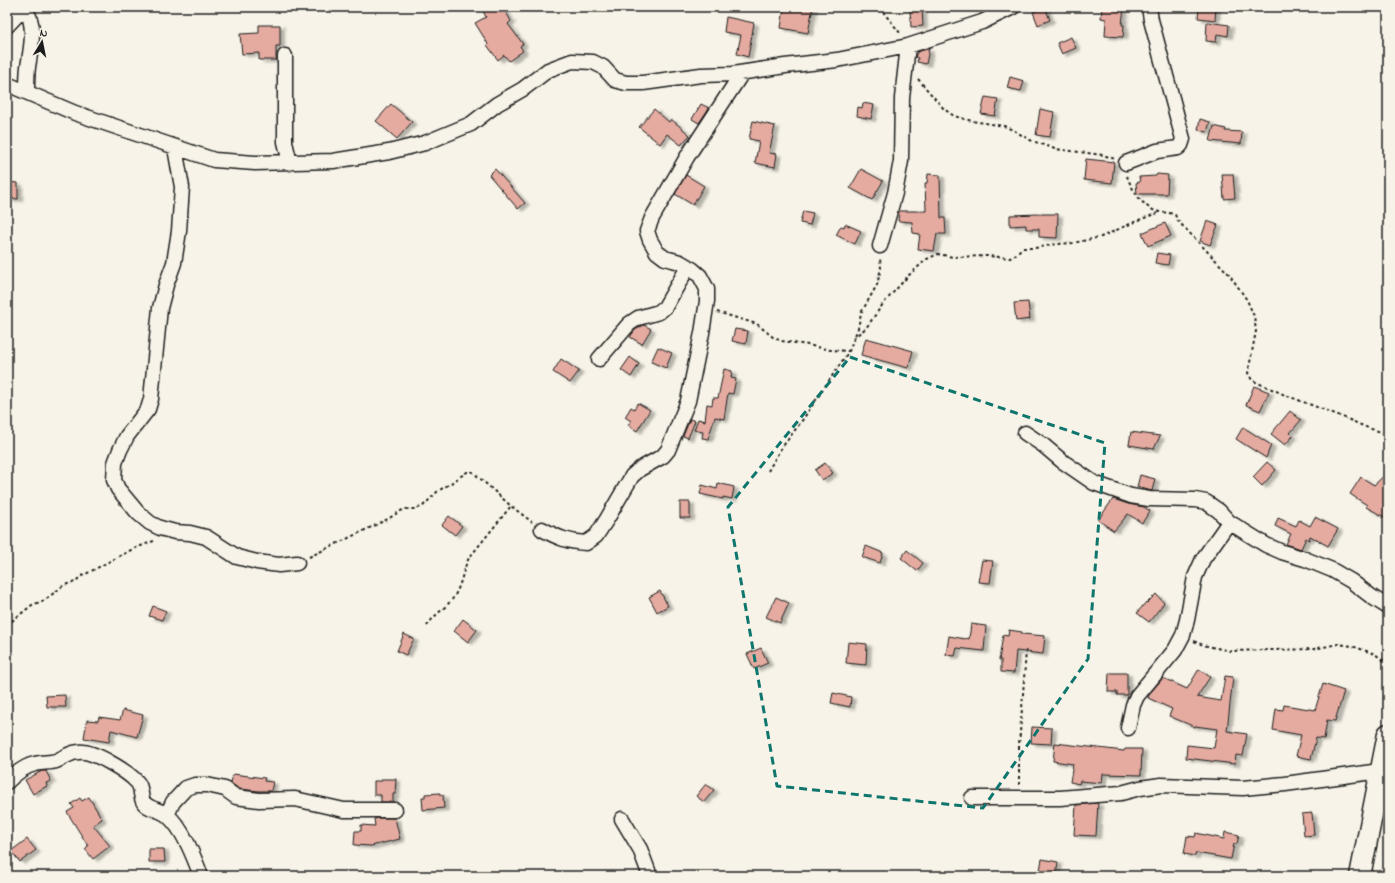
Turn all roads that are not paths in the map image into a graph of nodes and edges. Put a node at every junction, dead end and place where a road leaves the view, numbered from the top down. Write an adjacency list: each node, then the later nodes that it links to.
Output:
1 (24, 7): 4 (street); 9 (street)
2 (1013, 7): 5 (street)
3 (1149, 7): 12 (street)
4 (7, 26)
5 (908, 51): 7 (street); 13 (street)
6 (285, 56): 11 (street)
7 (742, 73): 11 (street); 14 (street)
8 (7, 84): 9 (street)
9 (27, 92): 10 (street)
10 (175, 148): 11 (street); 19 (street)
11 (290, 163)
12 (1126, 163)
13 (880, 246)
14 (688, 267): 15 (street); 18 (street)
15 (599, 359)
16 (1025, 433): 17 (street)
17 (1229, 522): 20 (street); 21 (street)
18 (542, 529)
19 (297, 563)
20 (1388, 607)
21 (1128, 728)
22 (1388, 734): 23 (main road)
23 (1384, 760): 25 (street); 31 (main road)
24 (7, 782): 27 (street)
25 (972, 798)
26 (395, 810): 27 (street)
27 (167, 815): 29 (street)
28 (622, 819): 30 (street)
29 (201, 876)
30 (650, 876)
31 (1360, 876)

